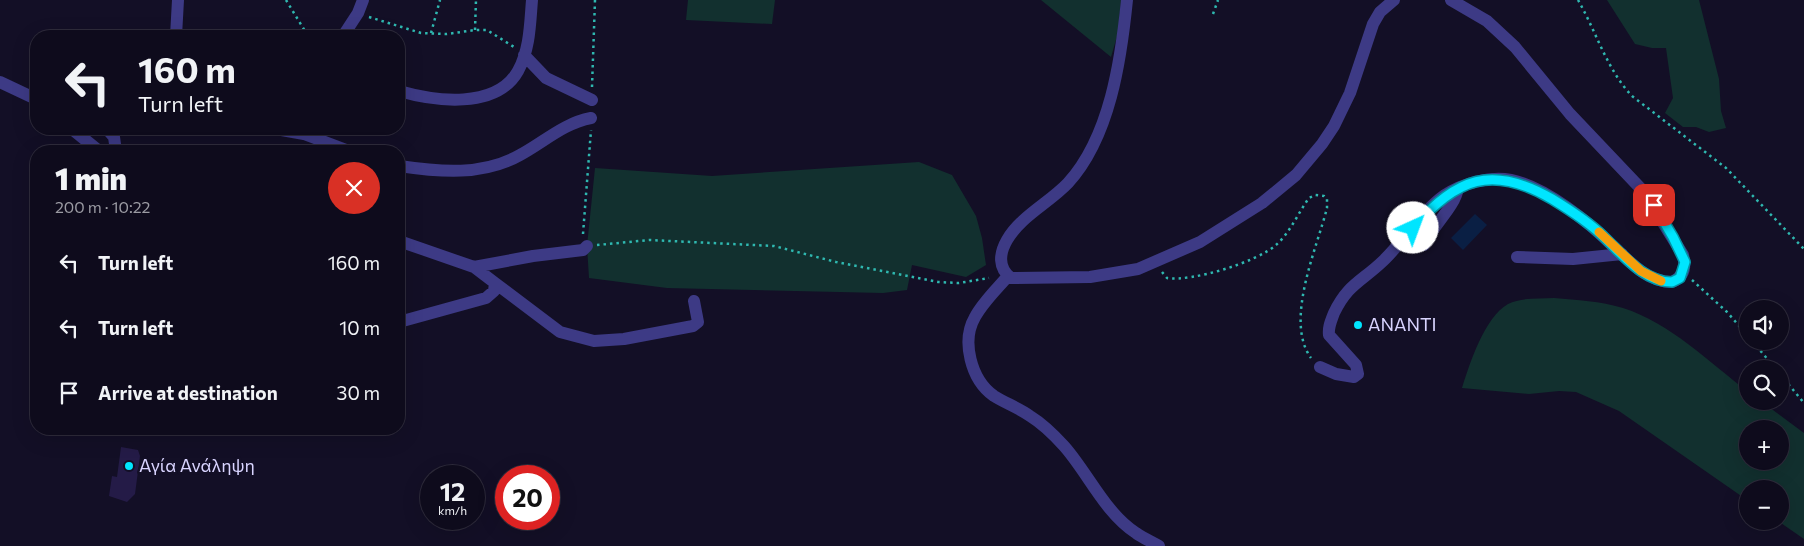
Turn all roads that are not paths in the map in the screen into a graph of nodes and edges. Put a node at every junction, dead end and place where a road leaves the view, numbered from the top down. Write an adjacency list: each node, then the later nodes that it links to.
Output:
1 (178, 0): 7 (street)
2 (363, 0): 8 (street)
3 (532, 0): 9 (street)
4 (1126, 0): 27 (street)
5 (1394, 0): 27 (street)
6 (1451, 0): 24 (street)
7 (176, 30)
8 (347, 30)
9 (524, 55): 11 (street); 13 (street)
10 (0, 82): 12 (street)
11 (405, 92)
12 (30, 96)
13 (592, 100)
14 (591, 118): 19 (street)
15 (79, 135): 17 (street)
16 (307, 135): 18 (street)
17 (92, 145)
18 (333, 145)
19 (405, 166)
20 (1461, 187): 22 (street); 24 (street); 31 (street)
21 (405, 243): 26 (street)
22 (1424, 245)
23 (585, 248): 26 (street)
24 (1622, 254): 25 (street)
25 (1517, 256)
26 (474, 267): 28 (street)
27 (1007, 274): 32 (street)
28 (495, 283): 29 (street); 30 (street)
29 (694, 301)
30 (405, 320)
31 (1320, 367)
32 (1160, 546)

